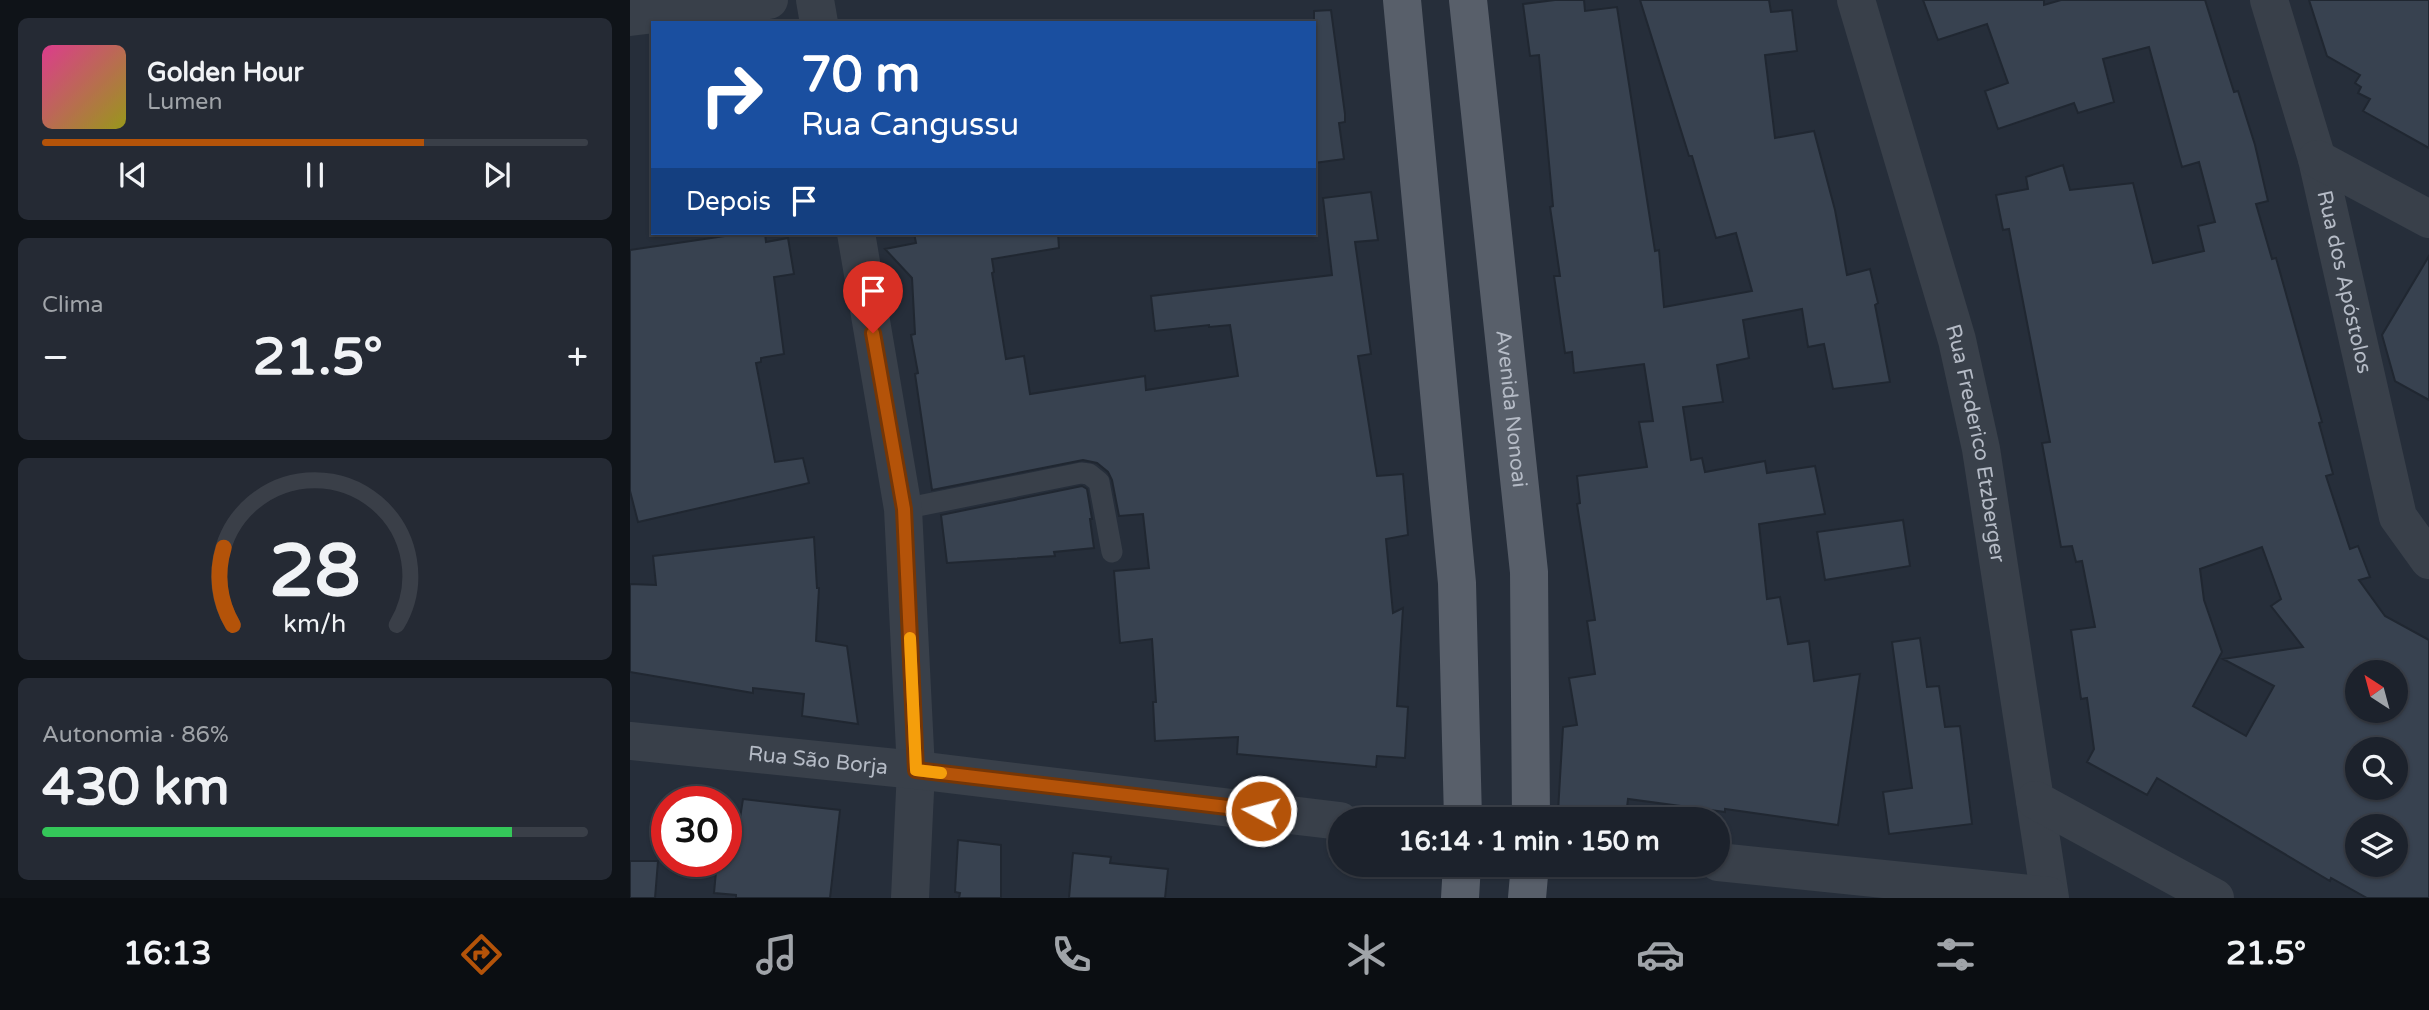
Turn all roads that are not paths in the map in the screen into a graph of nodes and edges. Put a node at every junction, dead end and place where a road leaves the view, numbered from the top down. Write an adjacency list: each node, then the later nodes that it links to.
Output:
1 (769, 0): 7 (street)
2 (815, 0): 8 (street)
3 (1402, 0): 18 (main road)
4 (1468, 0): 19 (main road, Avenida Nonoai)
5 (1856, 0): 17 (street, Rua Frederico Etzberger)
6 (2269, 0): 9 (street, Rua dos Apóstolos)
7 (630, 17)
8 (819, 21)
9 (2317, 159): 10 (street); 14 (street, Rua dos Apóstolos)
10 (2429, 219)
11 (856, 235): 12 (street)
12 (904, 509): 13 (lane); 16 (street)
13 (1112, 552)
14 (2429, 560)
15 (630, 741): 16 (street, Rua São Borja)
16 (916, 770): 20 (street, Rua São Borja); 25 (street)
17 (2035, 800): 24 (street, Rua Frederico Etzberger); 28 (street)
18 (1463, 807)
19 (1531, 807)
20 (1328, 820)
21 (1730, 863): 24 (street)
22 (1461, 877): 26 (main road)
23 (1529, 877): 27 (main road)
24 (2050, 897)
25 (910, 898)
26 (1460, 898)
27 (1527, 898)
28 (2215, 898)

